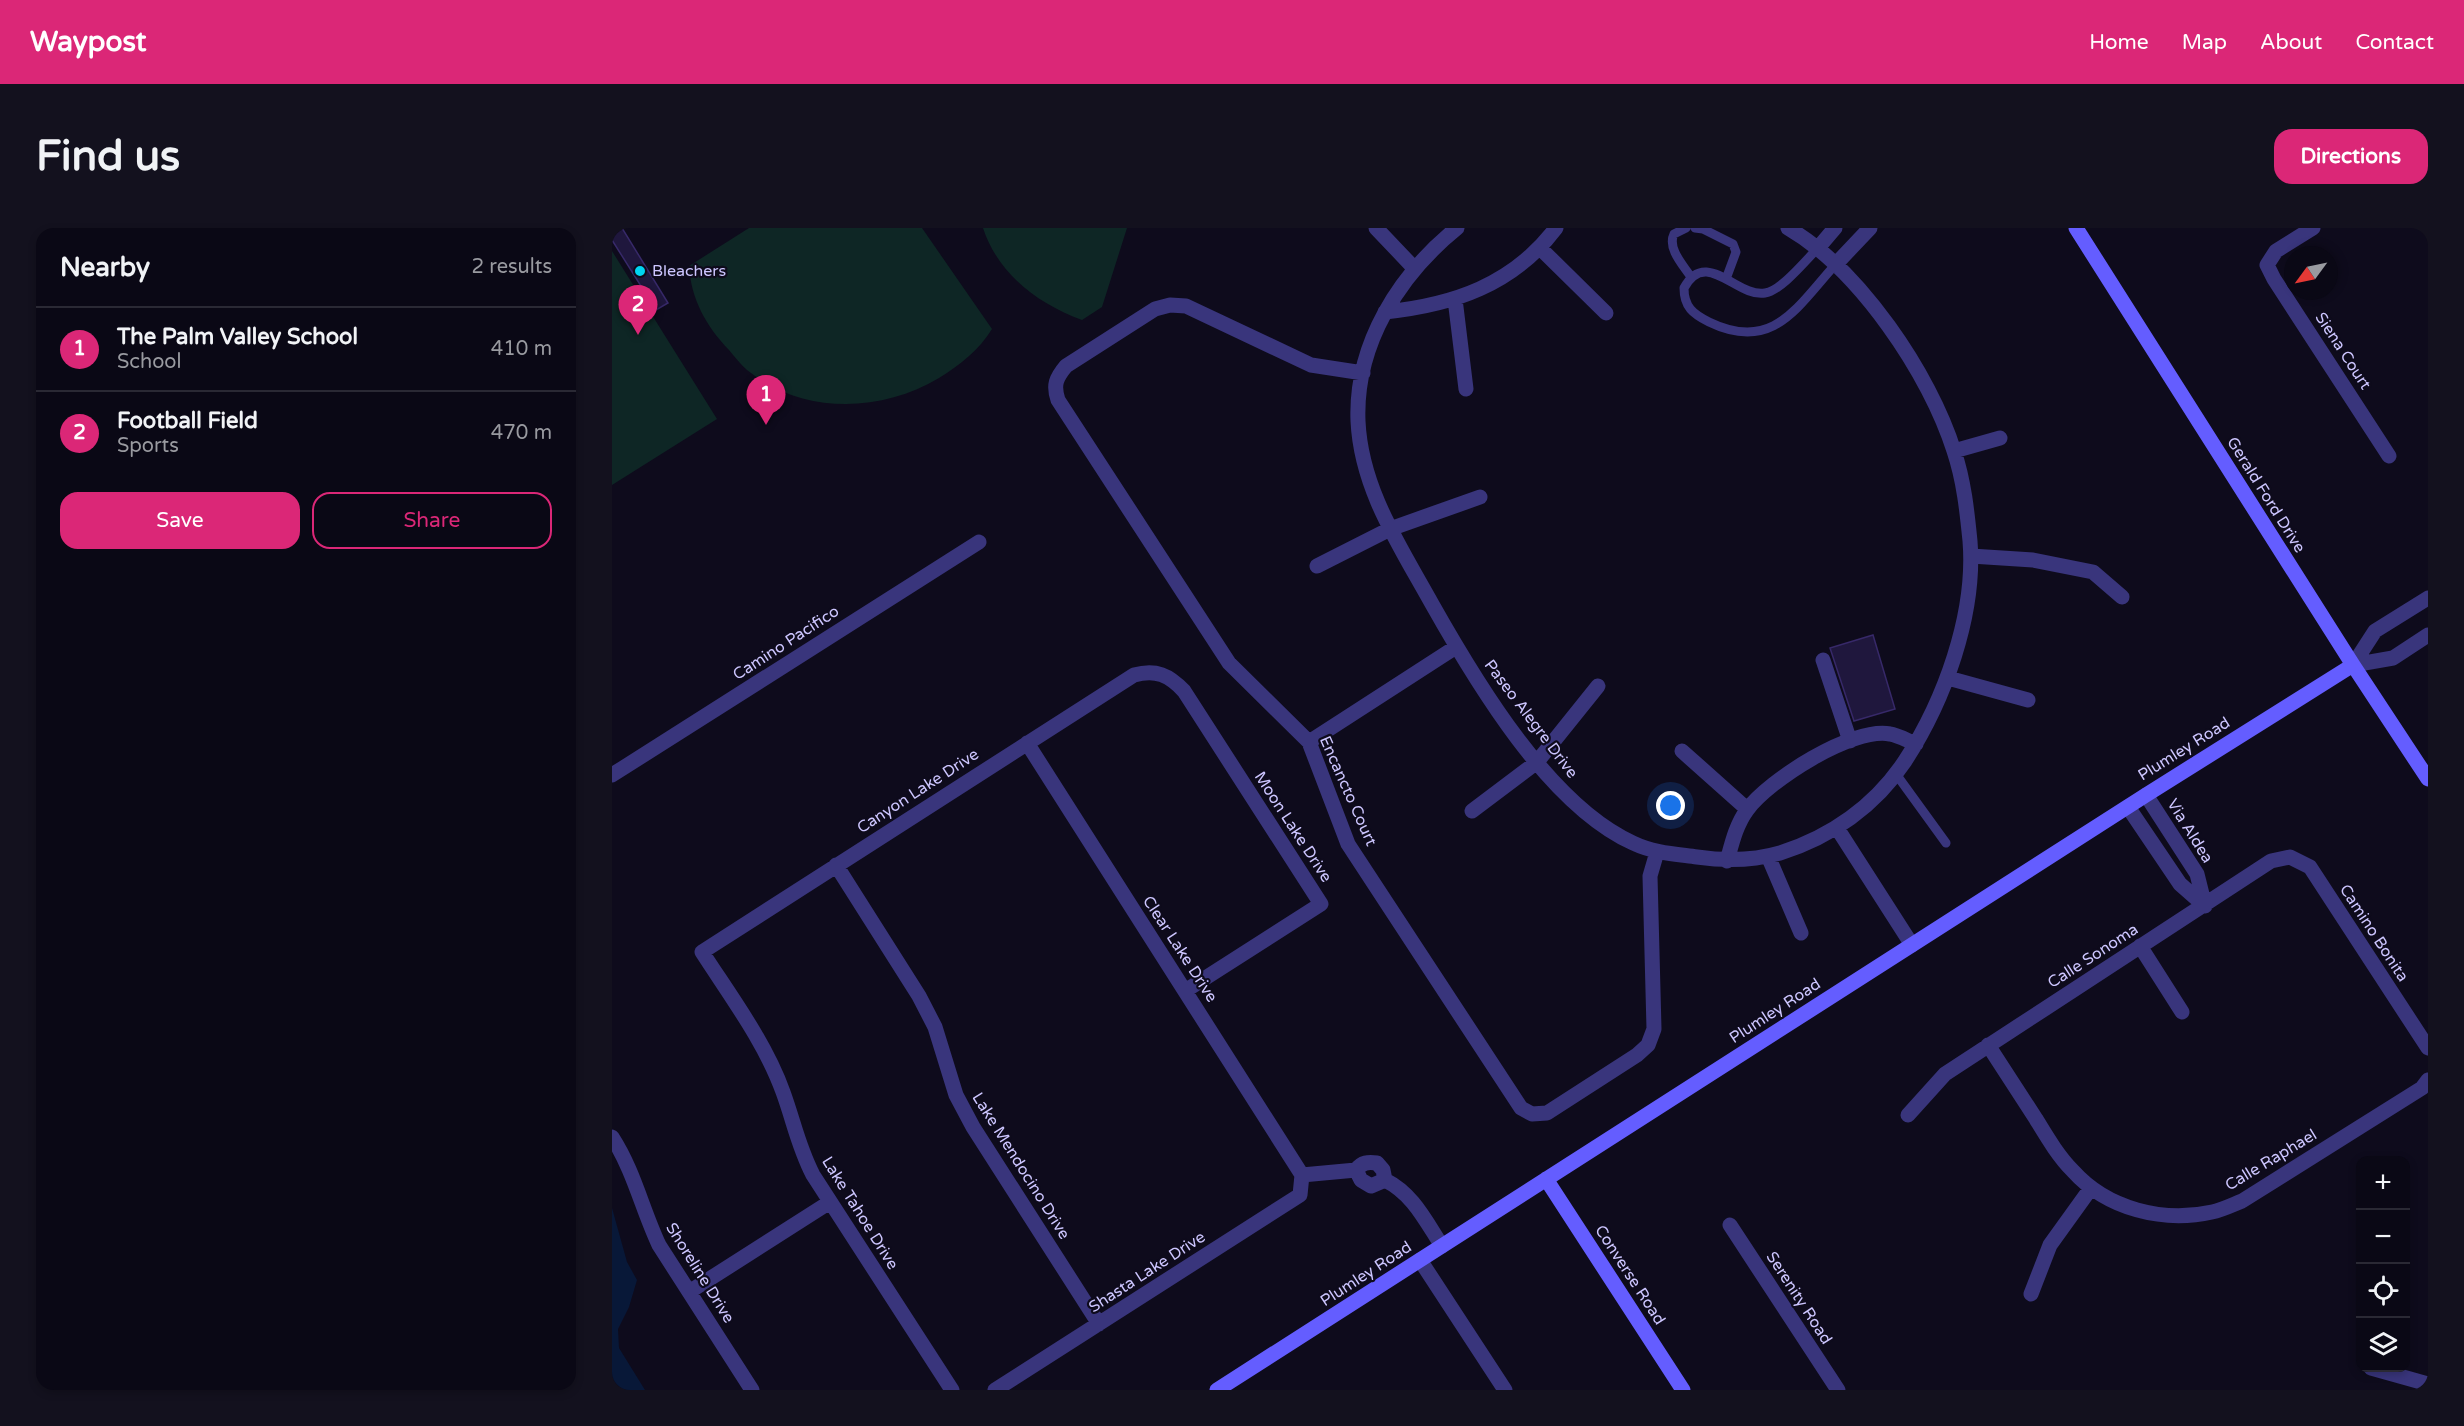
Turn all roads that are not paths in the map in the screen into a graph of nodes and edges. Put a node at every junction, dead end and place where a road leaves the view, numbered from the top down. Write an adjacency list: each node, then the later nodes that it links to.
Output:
1 (1376, 228): 14 (street)
2 (1457, 228): 14 (street, Paseo Alegre Drive)
3 (1556, 228): 11 (street)
4 (1686, 228): 15 (lane)
5 (1695, 228): 16 (lane)
6 (1788, 228): 12 (street, Paseo Alegre Drive)
7 (1835, 228): 12 (street)
8 (1870, 228): 13 (street)
9 (2076, 228): 35 (street, Gerald Ford Drive)
10 (2313, 228): 24 (street, Siena Court)
11 (1540, 248): 17 (street); 19 (street)
12 (1818, 248): 13 (street, Paseo Alegre Drive); 16 (lane)
13 (1834, 264): 15 (lane); 23 (street, Paseo Alegre Drive)
14 (1414, 268): 18 (street, Paseo Alegre Drive)
15 (1691, 277): 16 (lane)
16 (1726, 279)
17 (1455, 299): 18 (street); 21 (street)
18 (1385, 312): 20 (street, Paseo Alegre Drive)
19 (1606, 313)
20 (1363, 373): 26 (street, Paseo Alegre Drive); 41 (street, Encancto Court)
21 (1466, 389)
22 (2000, 438): 23 (street)
23 (1954, 451): 28 (street, Paseo Alegre Drive)
24 (2389, 456)
25 (1480, 497): 26 (street)
26 (1390, 529): 29 (street); 33 (street, Paseo Alegre Drive)
27 (979, 542): 47 (street, Camino Pacifico)
28 (1971, 556): 30 (street); 37 (street, Paseo Alegre Drive)
29 (1317, 566)
30 (2122, 597)
31 (2428, 598): 35 (street)
32 (2428, 635): 35 (street)
33 (1456, 647): 41 (street); 45 (street, Paseo Alegre Drive)
34 (1823, 660): 40 (street)
35 (2353, 664): 48 (street, Gerald Ford Drive); 49 (street, Plumley Road)
36 (1158, 672): 42 (street, Canyon Lake Drive); 65 (street, Moon Lake Drive)
37 (1948, 678): 39 (street); 43 (street, Paseo Alegre Drive)
38 (1598, 686): 45 (street)
39 (2028, 700)
40 (1850, 741): 43 (street); 51 (street)
41 (1309, 742): 55 (street, Encancto Court)
42 (1027, 743): 58 (street, Canyon Lake Drive); 65 (street, Clear Lake Drive)
43 (1916, 744): 46 (street, Paseo Alegre Drive)
44 (1682, 751): 51 (street)
45 (1537, 762): 52 (street); 55 (street, Paseo Alegre Drive)
46 (1896, 774): 53 (street, Paseo Alegre Drive); 54 (lane)
47 (612, 775)
48 (2428, 779)
49 (2146, 795): 50 (street, Plumley Road); 60 (street, Via Aldea)
50 (2128, 807): 60 (street); 62 (street, Plumley Road)
51 (1747, 809): 57 (street)
52 (1472, 811)
53 (1837, 828): 56 (street, Paseo Alegre Drive); 62 (street)
54 (1946, 843)
55 (1657, 852): 57 (street, Paseo Alegre Drive)
56 (1768, 856): 57 (street, Paseo Alegre Drive); 61 (street)
57 (1727, 861)
58 (836, 865): 64 (street, Canyon Lake Drive); 81 (street, Lake Mendocino Drive)
59 (2310, 867): 60 (street, Calle Sonoma); 68 (street, Camino Bonita)
60 (2205, 906): 63 (street, Calle Sonoma)
61 (1801, 933)
62 (1912, 945): 73 (street, Plumley Road)
63 (2140, 946): 66 (street); 67 (street, Calle Sonoma)
64 (702, 952): 75 (street, Lake Tahoe Drive)
65 (1185, 991): 72 (street, Clear Lake Drive)
66 (2182, 1012)
67 (1988, 1046): 70 (street, Calle Sonoma); 74 (street, Calle Raphael)
68 (2428, 1048)
69 (2426, 1084): 74 (street, Calle Raphael)
70 (1908, 1115)
71 (612, 1137): 79 (street, Shoreline Drive)
72 (1302, 1175): 77 (street); 81 (street, Shasta Lake Drive)
73 (1546, 1179): 77 (street, Plumley Road); 89 (street, Converse Road)
74 (2091, 1188): 80 (street)
75 (830, 1202): 79 (street); 85 (street, Lake Tahoe Drive)
76 (1730, 1225): 90 (street, Serenity Road)
77 (1442, 1246): 78 (street, Plumley Road)
78 (1420, 1260): 87 (street, Plumley Road); 88 (street)
79 (689, 1292): 84 (street, Shoreline Drive)
80 (2031, 1294)
81 (1099, 1324): 86 (street, Shasta Lake Drive)
82 (2385, 1372): 83 (street)
83 (2428, 1384)
84 (752, 1390)
85 (952, 1390)
86 (996, 1390)
87 (1217, 1390)
88 (1504, 1390)
89 (1683, 1390)
90 (1838, 1390)

